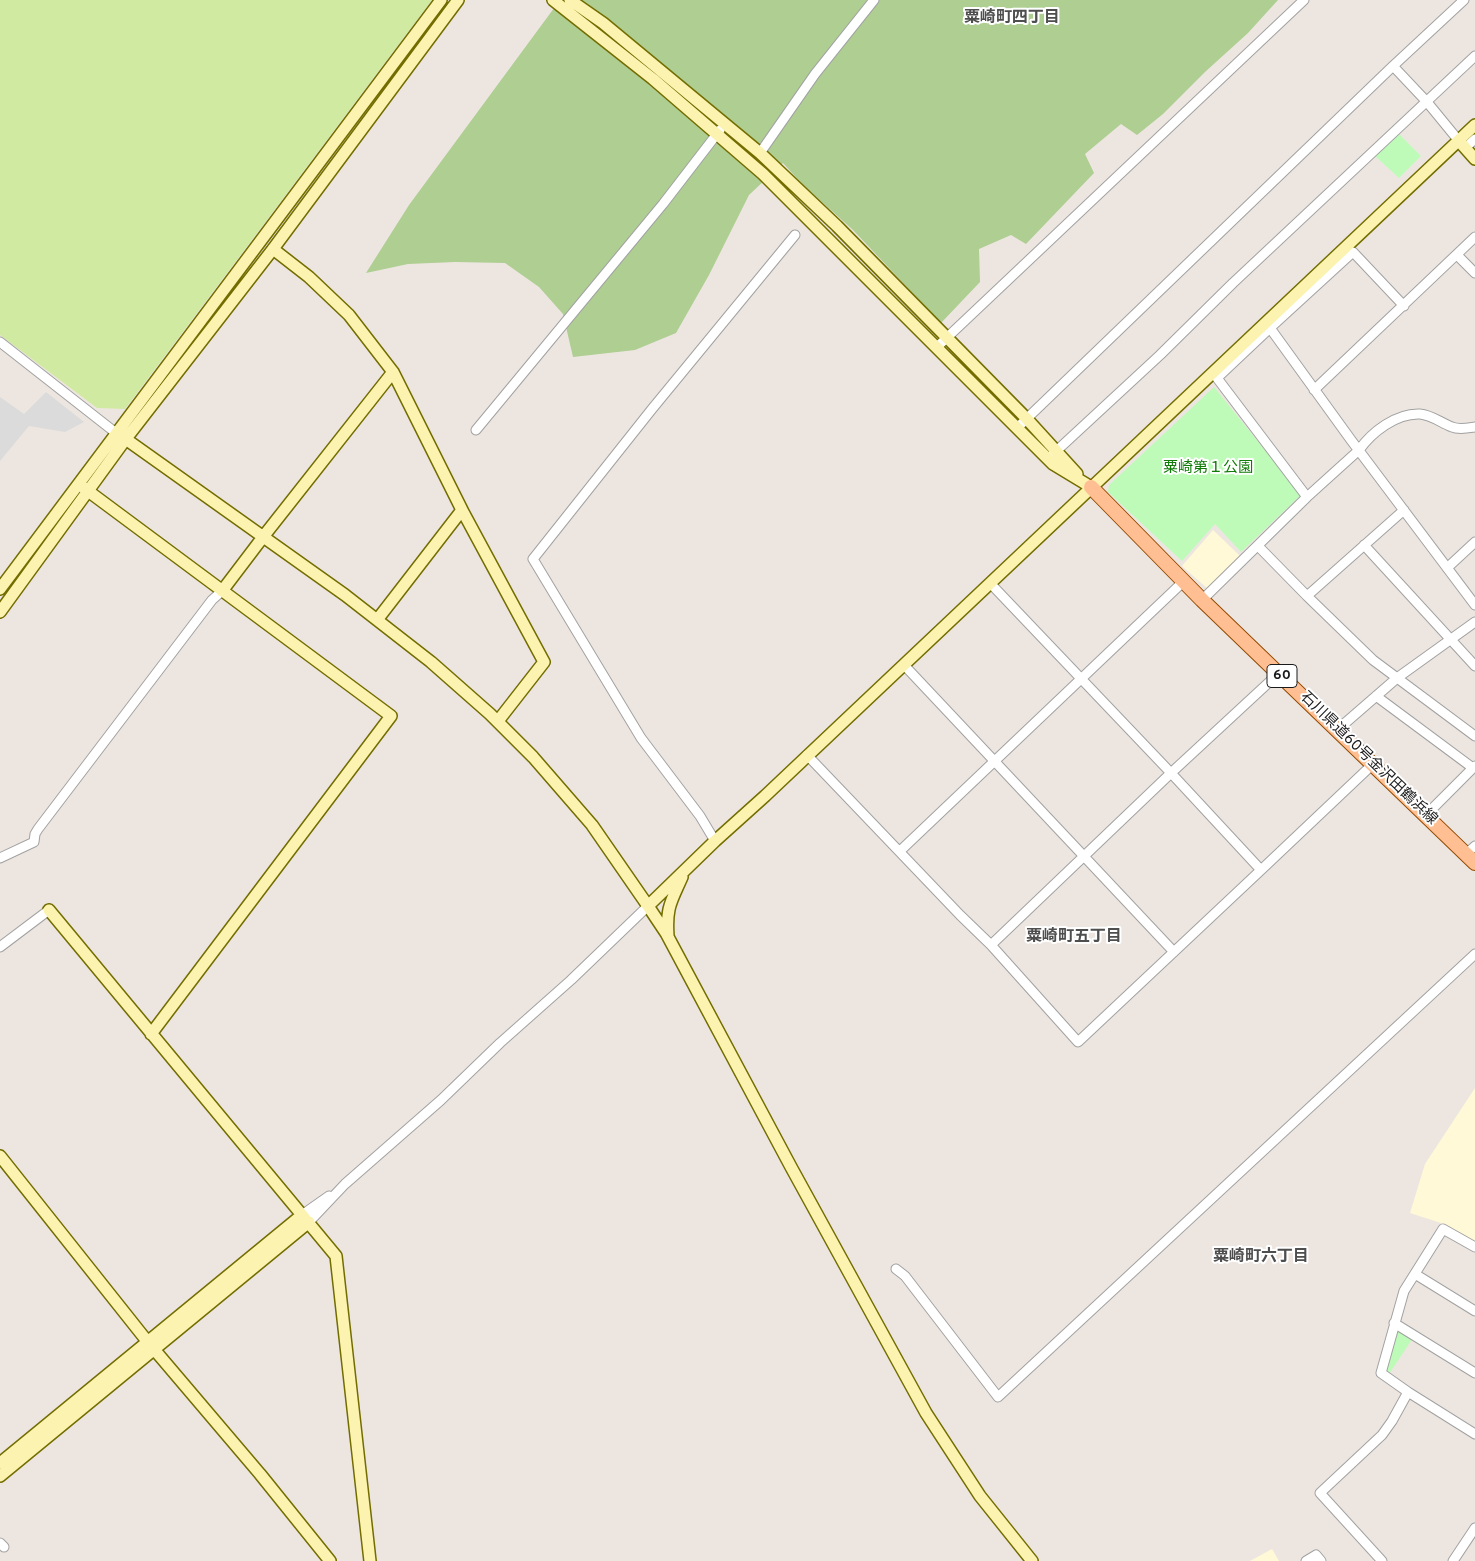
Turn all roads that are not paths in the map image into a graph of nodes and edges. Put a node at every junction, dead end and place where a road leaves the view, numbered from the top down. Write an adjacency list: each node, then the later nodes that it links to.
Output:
1 (441, 0): 34 (street)
2 (458, 0): 20 (street)
3 (553, 0): 13 (street)
4 (570, 0): 11 (street)
5 (874, 0): 16 (street)
6 (1304, 0): 25 (street)
7 (1464, 0): 9 (street)
8 (1475, 56): 10 (street)
9 (1393, 66): 10 (street); 30 (street)
10 (1427, 102): 15 (street); 36 (street)
11 (725, 124): 13 (street); 16 (street)
12 (1475, 125): 15 (street)
13 (718, 134): 27 (street); 33 (street)
14 (1475, 139): 15 (street)
15 (1462, 144): 17 (street); 37 (street)
16 (760, 153): 25 (street)
17 (1475, 159)
18 (795, 236): 73 (street)
19 (1475, 237): 21 (street)
20 (273, 249): 28 (street); 34 (street)
21 (1456, 255): 22 (street); 23 (street)
22 (1475, 273)
23 (1404, 306): 24 (street); 29 (street)
24 (1270, 328): 29 (street); 39 (street)
25 (946, 338): 27 (street); 30 (street)
26 (0, 342): 34 (street)
27 (937, 347): 32 (street)
28 (393, 372): 40 (street); 42 (street)
29 (1314, 390): 35 (street)
30 (1026, 418): 32 (street); 36 (street)
31 (1475, 427): 35 (street)
32 (1017, 428): 36 (street)
33 (476, 430)
34 (121, 436): 38 (street); 42 (street)
35 (1359, 450): 39 (street); 41 (street)
36 (1052, 455): 37 (street)
37 (1091, 487): 47 (main road, 石川県道60号金沢田鶴浜線 / 60); 48 (street)
38 (84, 488): 49 (street); 50 (street); 54 (street)
39 (1307, 497): 45 (street)
40 (462, 510): 55 (street); 64 (street)
41 (1404, 510): 44 (street); 46 (street)
42 (263, 537): 50 (street); 55 (street)
43 (1475, 542): 46 (street)
44 (1364, 545): 51 (street); 57 (street)
45 (1258, 546): 51 (street); 52 (street)
46 (1447, 568): 53 (street)
47 (1184, 581): 52 (main road, 石川県道60号金沢田鶴浜線 / 60); 61 (street)
48 (990, 583): 58 (street); 61 (street)
49 (0, 589)
50 (222, 591): 77 (street); 87 (street)
51 (1307, 596): 62 (street)
52 (1202, 600): 60 (main road, 石川県道60号金沢田鶴浜線 / 60)
53 (1475, 605)
54 (0, 612)
55 (377, 620): 64 (street)
56 (1475, 622): 57 (street)
57 (1452, 639): 59 (street); 62 (street)
58 (904, 665): 67 (street); 68 (street)
59 (1475, 666)
60 (1279, 672): 65 (main road, 石川県道60号金沢田鶴浜線 / 60); 71 (street)
61 (1080, 678): 68 (street); 71 (street)
62 (1398, 678): 63 (street); 66 (street)
63 (1376, 696): 65 (street); 70 (street)
64 (498, 721): 80 (street)
65 (1336, 729): 69 (main road, 石川県道60号金沢田鶴浜線 / 60)
66 (1475, 736)
67 (807, 755): 73 (street); 74 (street)
68 (994, 762): 74 (street); 76 (street)
69 (1373, 764): 72 (main road, 石川県道60号金沢田鶴浜線 / 60); 78 (street)
70 (1474, 767): 72 (street)
71 (1171, 773): 76 (street); 78 (street)
72 (1426, 816): 75 (main road, 石川県道60号金沢田鶴浜線 / 60)
73 (715, 841): 79 (street)
74 (900, 850): 83 (street)
75 (1472, 854)
76 (1084, 856): 83 (street); 85 (street)
77 (0, 858)
78 (1261, 870): 85 (street)
79 (685, 871): 80 (street); 82 (street)
80 (648, 906): 82 (street); 89 (street)
81 (49, 910): 84 (street); 87 (street)
82 (668, 938): 104 (street)
83 (991, 945): 85 (street)
84 (0, 947)
85 (1174, 952)
86 (1475, 954): 91 (street)
87 (151, 1034): 89 (street)
88 (0, 1156): 95 (street)
89 (306, 1219): 95 (street); 103 (street)
90 (1475, 1247): 92 (street)
91 (896, 1269)
92 (1415, 1274): 93 (street); 94 (street)
93 (1475, 1311)
94 (1394, 1324): 96 (street); 97 (street)
95 (151, 1345): 99 (street); 100 (street); 102 (street)
96 (1475, 1373)
97 (1408, 1392): 98 (street); 107 (street)
98 (1475, 1434)
99 (0, 1463)
100 (0, 1476)
101 (1475, 1528): 108 (street)
102 (330, 1561)
103 (370, 1561)
104 (1032, 1561)
105 (1306, 1561): 106 (street)
106 (1321, 1561)
107 (1382, 1561)
108 (1454, 1561)

